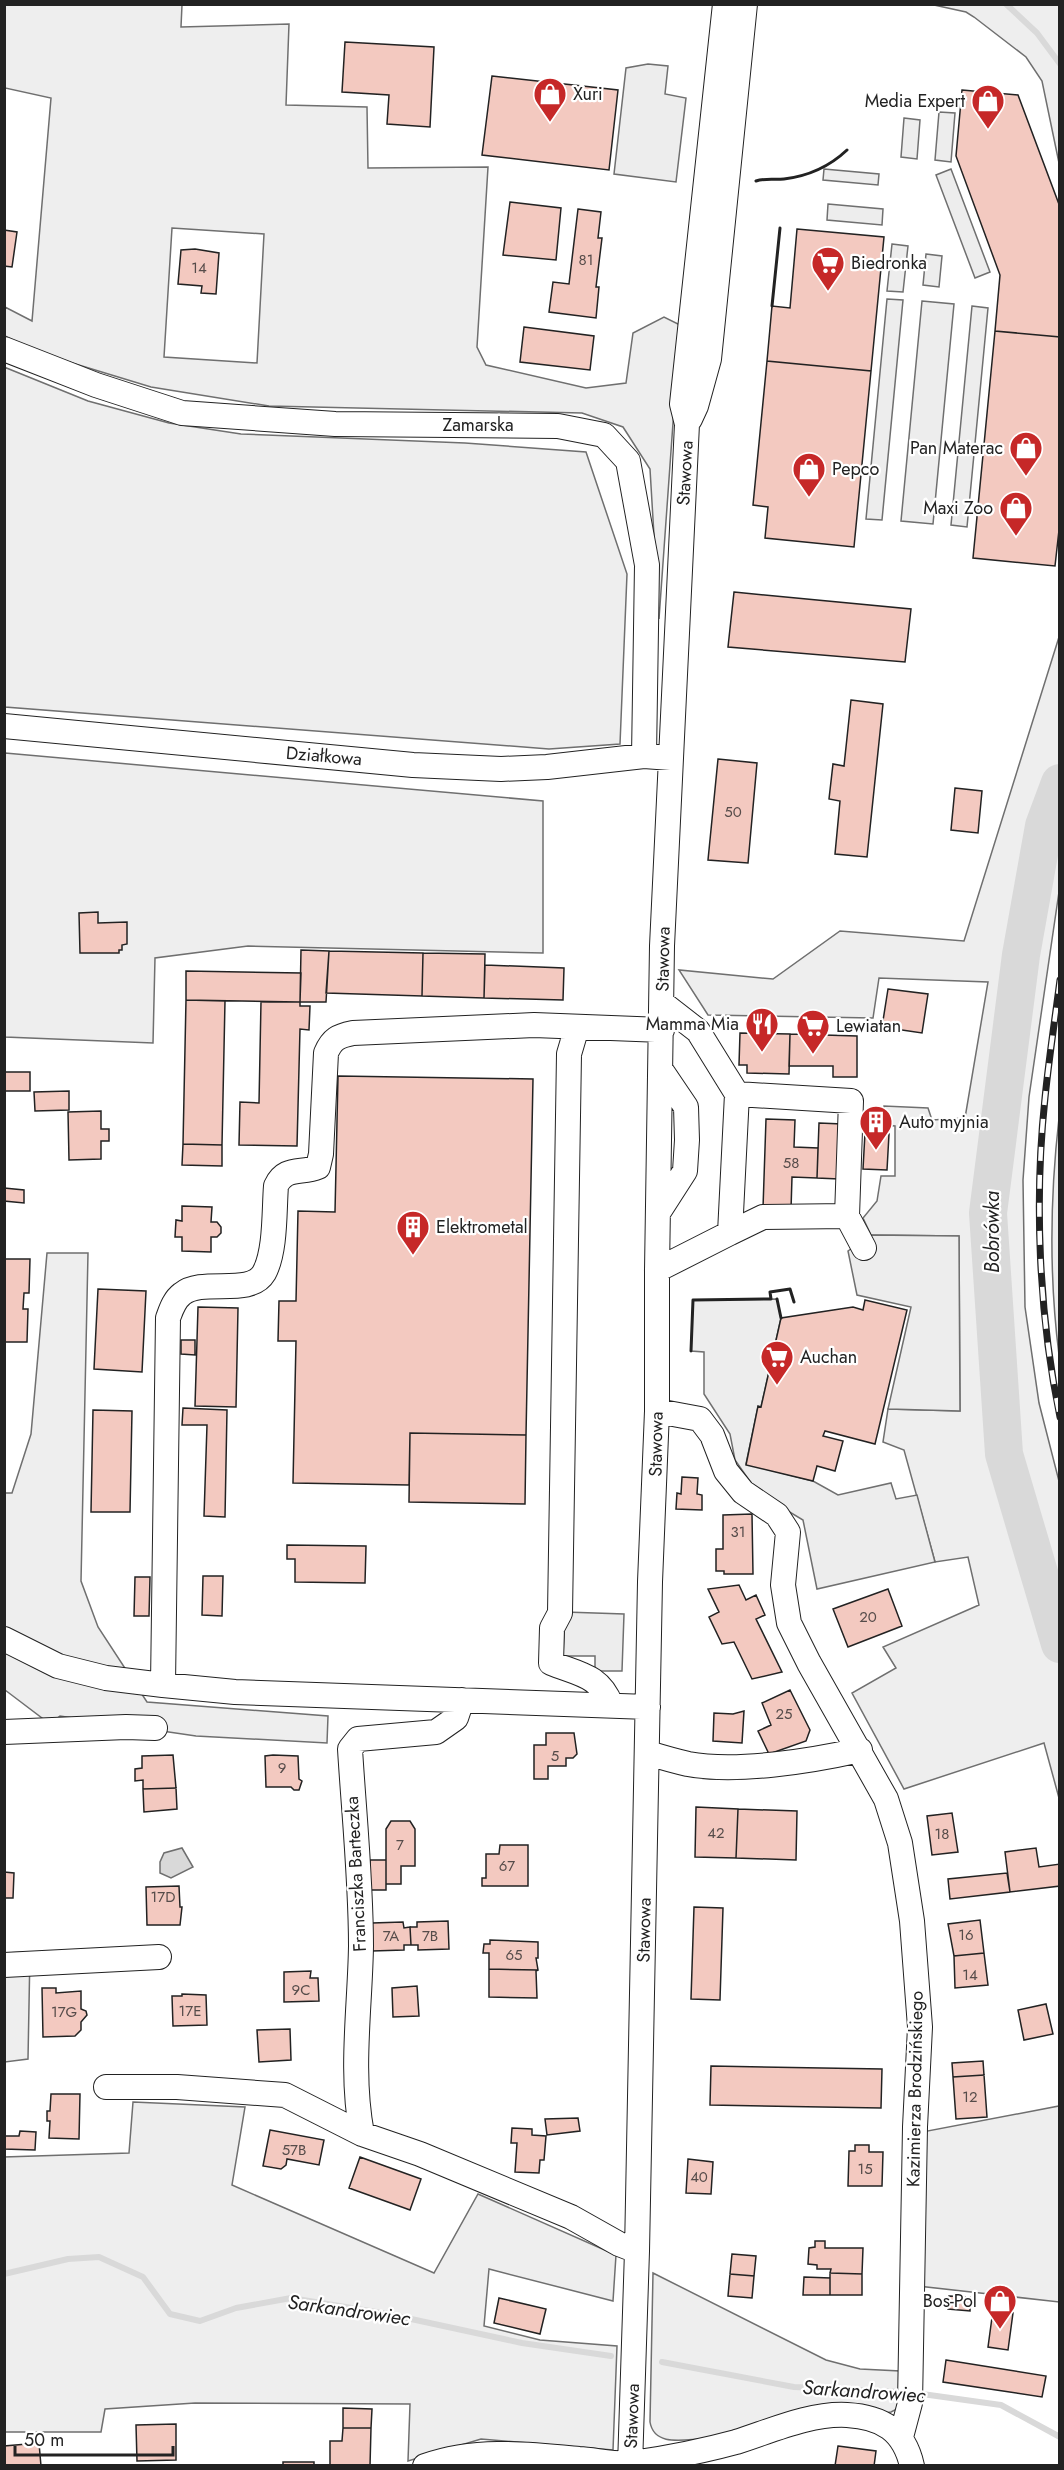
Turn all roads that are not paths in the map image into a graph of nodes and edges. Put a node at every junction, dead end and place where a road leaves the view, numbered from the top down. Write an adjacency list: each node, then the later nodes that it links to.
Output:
1 (725, 4): 3 (street, Stawowa)
2 (745, 4): 4 (street, Stawowa)
3 (718, 80): 4 (street); 6 (street, Stawowa)
4 (731, 151): 6 (street, Stawowa)
5 (4, 349): 8 (street, Zamarska)
6 (687, 424): 9 (street, Stawowa)
7 (4, 726): 8 (street, Działkowa)
8 (644, 756): 9 (street)
9 (671, 758): 10 (street, Stawowa)
10 (662, 1003): 12 (street, Stawowa); 13 (street)
11 (577, 1027): 12 (street); 20 (street); 22 (street)
12 (662, 1030): 17 (street, Stawowa)
13 (738, 1094): 14 (street); 15 (street)
14 (847, 1216): 15 (street); 16 (street)
15 (730, 1233): 17 (street)
16 (864, 1248)
17 (657, 1270): 18 (street, Stawowa)
18 (657, 1411): 23 (street, Stawowa); 26 (street, Kazimierza Brodzińskiego)
19 (4, 1639): 20 (street)
20 (163, 1685): 21 (street)
21 (462, 1700): 22 (street); 31 (street, Franciszka Barteczka)
22 (611, 1704): 23 (street)
23 (648, 1707): 27 (street, Stawowa)
24 (155, 1728): 25 (street)
25 (4, 1732)
26 (860, 1750): 27 (street); 33 (street, Kazimierza Brodzińskiego)
27 (648, 1753): 32 (street, Stawowa)
28 (159, 1957): 29 (street)
29 (4, 1965)
30 (106, 2087): 31 (street)
31 (362, 2134): 32 (street)
32 (637, 2251): 34 (street, Stawowa)
33 (901, 2437): 34 (street); 36 (street)
34 (631, 2465): 35 (street)
35 (425, 2466)
36 (912, 2466)

